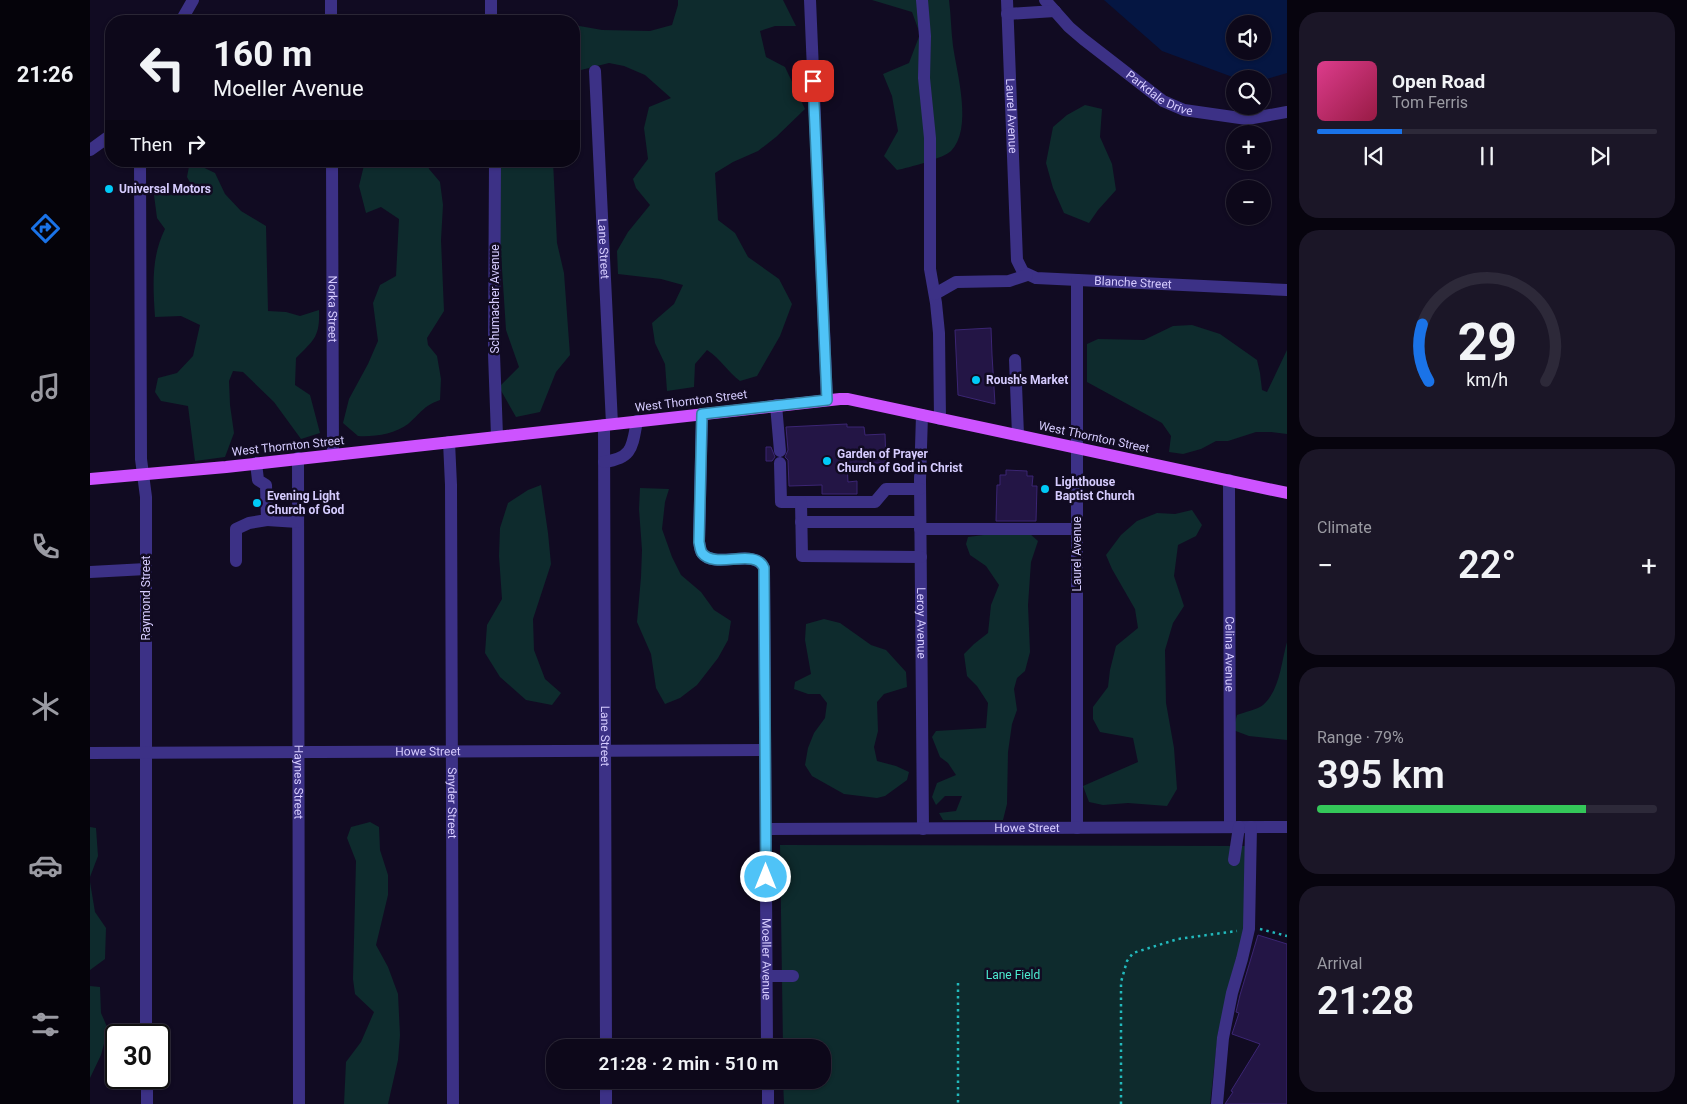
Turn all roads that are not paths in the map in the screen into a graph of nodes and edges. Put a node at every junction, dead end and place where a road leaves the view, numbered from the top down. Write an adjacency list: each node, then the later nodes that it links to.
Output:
1 (193, 0): 10 (street)
2 (331, 0): 11 (street)
3 (491, 0): 12 (street)
4 (810, 0): 25 (street)
5 (922, 0): 23 (street)
6 (1007, 0): 9 (street, Laurel Avenue)
7 (1045, 0): 8 (street, Parkdale Drive)
8 (1055, 11): 9 (street); 14 (street, Parkdale Drive)
9 (1008, 14): 20 (street, Laurel Avenue)
10 (184, 15)
11 (331, 15)
12 (491, 15)
13 (595, 71): 31 (street, Lane Street)
14 (1287, 112)
15 (105, 139): 16 (street)
16 (90, 150)
17 (140, 167): 40 (street, Raymond Street)
18 (332, 167): 36 (street, Norka Street)
19 (495, 167): 33 (street, Schumacher Avenue)
20 (1027, 275): 21 (street, Blanche Street); 23 (street)
21 (1077, 280): 22 (street, Blanche Street); 35 (street, Laurel Avenue)
22 (1287, 290)
23 (934, 294): 29 (street)
24 (1015, 360): 32 (street)
25 (827, 400): 26 (main road, West Thornton Street); 28 (main road, West Thornton Street)
26 (776, 406): 27 (main road, West Thornton Street); 45 (street)
27 (702, 414): 30 (main road, West Thornton Street); 55 (street, Moeller Avenue)
28 (922, 415): 29 (main road, West Thornton Street); 43 (street, Leroy Avenue)
29 (940, 419): 32 (main road, West Thornton Street)
30 (637, 422): 31 (main road, West Thornton Street); 38 (street)
31 (608, 424): 33 (main road, West Thornton Street); 38 (street, Lane Street)
32 (1018, 435): 35 (main road, West Thornton Street)
33 (498, 436): 34 (main road, West Thornton Street)
34 (449, 442): 36 (main road, West Thornton Street); 59 (street, Snyder Street)
35 (1077, 448): 42 (main road, West Thornton Street); 50 (street, Laurel Avenue)
36 (333, 455): 37 (main road, West Thornton Street)
37 (298, 458): 39 (main road, West Thornton Street); 47 (street, Haynes Street)
38 (604, 462): 56 (street, Lane Street)
39 (256, 463): 40 (main road, West Thornton Street); 46 (street)
40 (142, 474): 41 (main road, West Thornton Street); 53 (street, Raymond Street)
41 (90, 479)
42 (1229, 480): 44 (main road, West Thornton Street); 61 (street, Celina Avenue)
43 (920, 488): 45 (street); 49 (street, Leroy Avenue)
44 (1287, 493)
45 (801, 502): 48 (street)
46 (267, 520): 47 (street); 52 (street)
47 (298, 522): 58 (street, Haynes Street)
48 (801, 522): 49 (street); 51 (street)
49 (920, 526): 50 (street); 51 (street, Leroy Avenue)
50 (1077, 529): 63 (street, Laurel Avenue)
51 (920, 557): 64 (street, Leroy Avenue)
52 (236, 561)
53 (146, 569): 54 (street); 57 (street, Raymond Street)
54 (90, 572)
55 (765, 750): 56 (street, Howe Street); 65 (street, Moeller Avenue)
56 (606, 751): 59 (street, Howe Street); 70 (street, Lane Street)
57 (146, 752): 58 (street, Howe Street); 60 (street, Howe Street); 69 (street, Raymond Street)
58 (299, 752): 59 (street, Howe Street); 76 (street, Haynes Street)
59 (452, 752): 77 (street, Snyder Street)
60 (90, 753)
61 (1240, 827): 62 (street, Howe Street); 63 (street, Howe Street); 66 (street); 80 (street)
62 (1287, 827)
63 (1077, 828): 64 (street, Howe Street)
64 (923, 829): 65 (street, Howe Street)
65 (766, 830): 67 (street, Moeller Avenue)
66 (1234, 860)
67 (766, 976): 68 (street); 71 (street, Moeller Avenue)
68 (794, 976)
69 (146, 1024)
70 (606, 1039)
71 (767, 1039)
72 (147, 1089): 75 (street)
73 (606, 1089): 78 (street)
74 (768, 1089): 79 (street)
75 (147, 1104)
76 (299, 1104)
77 (453, 1104)
78 (606, 1104)
79 (768, 1104)
80 (1217, 1104)

